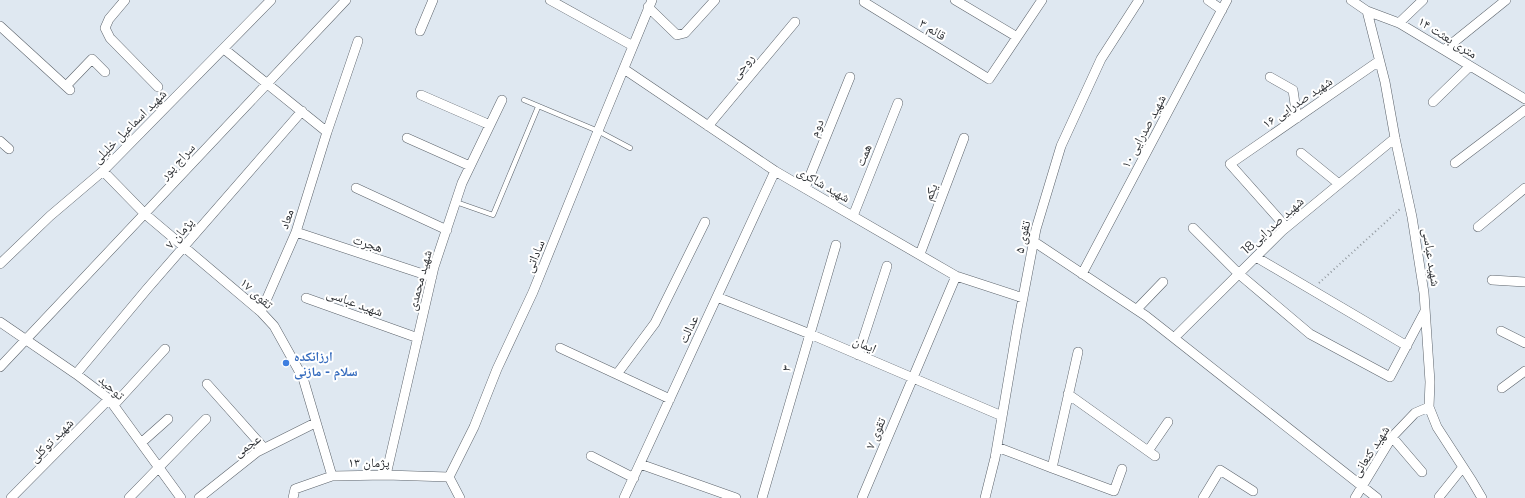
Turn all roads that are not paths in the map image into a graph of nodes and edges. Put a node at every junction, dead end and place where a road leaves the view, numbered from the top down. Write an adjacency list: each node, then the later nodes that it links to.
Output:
1 (125, 0): 35 (street)
2 (346, 0): 34 (street, سراج پور)
3 (433, 0): 22 (street)
4 (550, 0): 25 (street)
5 (715, 0): 16 (street)
6 (954, 0): 23 (street)
7 (1042, 0): 23 (street)
8 (1139, 0): 74 (street, تقوی ۵)
9 (1208, 0): 17 (street)
10 (1228, 0): 17 (street, شهید صدرایی ۱۰)
11 (1354, 0): 18 (street, ۱۴ متری بعثت)
12 (1423, 0): 20 (street)
13 (1506, 0): 27 (street)
14 (268, 1): 26 (street, شهید اسماعیل خلیلی)
15 (864, 2): 23 (street, قائم ۳)
16 (650, 4): 25 (street, ساداتی)
17 (1222, 10): 81 (street, شهید صدرایی ۱۰)
18 (1367, 11): 20 (street, ۱۴ متری بعثت); 28 (street, شهید عباسی)
19 (795, 22): 47 (street, روحی)
20 (1399, 22): 27 (street, ۱۴ متری بعثت)
21 (0, 26): 31 (street)
22 (420, 31)
23 (1017, 37)
24 (358, 41): 48 (street, معاد)
25 (633, 46): 30 (street, ساداتی)
26 (224, 49): 34 (street); 59 (street, شهید اسماعیل خلیلی)
27 (1444, 50): 29 (street, ۱۴ متری بعثت)
28 (1380, 61): 45 (street, شهید صدرایی ۱۶); 52 (street, شهید عباسی)
29 (1470, 66): 39 (street, ۱۴ متری بعثت); 40 (street)
30 (624, 69): 47 (street, شهید شاکری); 49 (street, ساداتی)
31 (105, 72)
32 (850, 77): 63 (street, دوم)
33 (1270, 77): 45 (street)
34 (267, 84): 43 (street); 66 (street, سراج پور)
35 (158, 87)
36 (421, 94): 46 (street)
37 (502, 100): 46 (street, شهید محمدی)
38 (524, 100): 42 (lane)
39 (1525, 100)
40 (1433, 102)
41 (898, 103): 67 (street, همت)
42 (538, 107): 49 (lane); 65 (lane)
43 (302, 110): 48 (street); 76 (street, پژمان ۷)
44 (1525, 110): 57 (street)
45 (1297, 118): 69 (street, شهید صدرایی ۱۶)
46 (490, 125): 58 (street, شهید محمدی)
47 (708, 126): 60 (street, شهید شاکری)
48 (327, 132): 73 (street, معاد)
49 (598, 132): 54 (lane); 134 (street, ساداتی)
50 (407, 138): 58 (street)
51 (964, 138): 77 (street, یکم)
52 (1395, 138): 61 (street, شهید صدرایی18); 92 (street, شهید عباسی)
53 (0, 141): 55 (street)
54 (630, 148)
55 (9, 149)
56 (1301, 153): 61 (street)
57 (1455, 163)
58 (470, 166): 65 (street, شهید محمدی)
59 (103, 171): 66 (street, تقوی ۱۷); 79 (street, شهید اسماعیل خلیلی)
60 (775, 171): 63 (street, شهید شاکری); 88 (street, عدالت)
61 (1339, 184): 69 (street, شهید صدرایی18)
62 (356, 188): 72 (street)
63 (805, 188): 67 (street, شهید شاکری)
64 (1525, 188): 70 (street)
65 (456, 202): 72 (street, شهید محمدی)
66 (145, 214): 76 (street, تقوی ۱۷); 99 (street, سراج پور)
67 (853, 216): 77 (street, شهید شاکری)
68 (705, 222): 109 (street)
69 (1286, 227): 78 (street, شهید صدرایی18)
70 (1478, 227)
71 (1193, 228): 82 (street)
72 (446, 230): 84 (street, شهید محمدی)
73 (296, 232): 84 (street, هجرت); 93 (street, معاد)
74 (1034, 241): 81 (street); 90 (street, تقوی ۵)
75 (836, 245): 96 (street, ۳)
76 (185, 247): 93 (street, تقوی ۱۷); 108 (street, پژمان ۷)
77 (920, 254): 83 (street, شهید شاکری)
78 (1256, 256): 82 (street, شهید صدرایی18); 101 (street)
79 (0, 264)
80 (887, 266): 105 (street)
81 (1082, 274): 91 (street)
82 (1238, 274): 98 (street, شهید صدرایی18); 101 (street)
83 (956, 276): 90 (street, شهید شاکری); 110 (street, تقوی ۷)
84 (432, 277): 97 (street, شهید محمدی)
85 (1492, 280): 87 (street)
86 (1163, 282): 91 (street)
87 (1525, 282)
88 (717, 297): 96 (street, ایمان); 114 (street, عدالت)
89 (306, 298): 97 (street, شهید عباسی)
90 (1023, 298): 117 (street, تقوی ۵)
91 (1137, 310): 98 (street)
92 (1425, 310): 101 (street); 116 (street, شهید عباسی)
93 (261, 312): 121 (street, تقوی ۱۷)
94 (0, 322): 99 (street, توحید)
95 (1501, 331): 100 (street)
96 (810, 334): 105 (street, ایمان); 147 (street, ۳)
97 (418, 338): 133 (street, شهید محمدی)
98 (1174, 338): 137 (street)
99 (26, 340): 106 (street, سراج پور); 108 (street, توحید)
100 (1525, 343)
101 (1407, 346)
102 (560, 348): 109 (street)
103 (165, 349): 115 (street, شهید توکلی)
104 (1078, 352): 113 (street)
105 (858, 355): 110 (street, ایمان)
106 (0, 367)
107 (1525, 371): 112 (street)
108 (76, 374): 115 (street, توحید)
109 (618, 374): 114 (street)
110 (912, 378): 117 (street, ایمان); 148 (street, تقوی ۷)
111 (207, 384): 124 (street)
112 (1502, 388)
113 (1068, 394): 120 (street); 130 (street)
114 (670, 399): 127 (street, عدالت)
115 (112, 402): 123 (street, توحید); 139 (street, شهید توکلی)
116 (1429, 408): 122 (street, شهید کنعانی); 128 (street, شهید عباسی)
117 (1002, 416): 125 (street, تقوی ۵)
118 (168, 419): 123 (street)
119 (206, 419): 129 (street)
120 (1168, 422)
121 (315, 423): 124 (street, عجمی); 135 (street, تقوی ۱۷)
122 (1392, 437): 132 (street); 137 (street, شهید کنعانی)
123 (141, 443): 129 (street, توحید)
124 (264, 448): 142 (street, عجمی)
125 (997, 448): 130 (street); 149 (street, تقوی ۵)
126 (591, 456): 136 (street)
127 (640, 464): 136 (street, عدالت); 146 (street)
128 (1463, 467): 153 (street); 154 (street, شهید عباسی)
129 (158, 468): 140 (street); 141 (street, توحید)
130 (1052, 468): 131 (street)
131 (1122, 470)
132 (1422, 472)
133 (386, 475): 134 (street, پژمان ۱۳); 135 (street, پژمان ۱۳)
134 (450, 475): 144 (street)
135 (332, 476): 143 (street, پژمان ۱۳)
136 (634, 478): 145 (street, عدالت)
137 (1363, 486): 151 (street, شهید کنعانی); 152 (street)
138 (1253, 491): 150 (street)
139 (11, 498)
140 (128, 498)
141 (181, 498)
142 (199, 498)
143 (293, 498)
144 (460, 498)
145 (624, 498)
146 (736, 498)
147 (762, 498)
148 (862, 498)
149 (986, 498)
150 (1203, 498)
151 (1355, 498)
152 (1377, 498)
153 (1439, 498)
154 (1482, 498)

